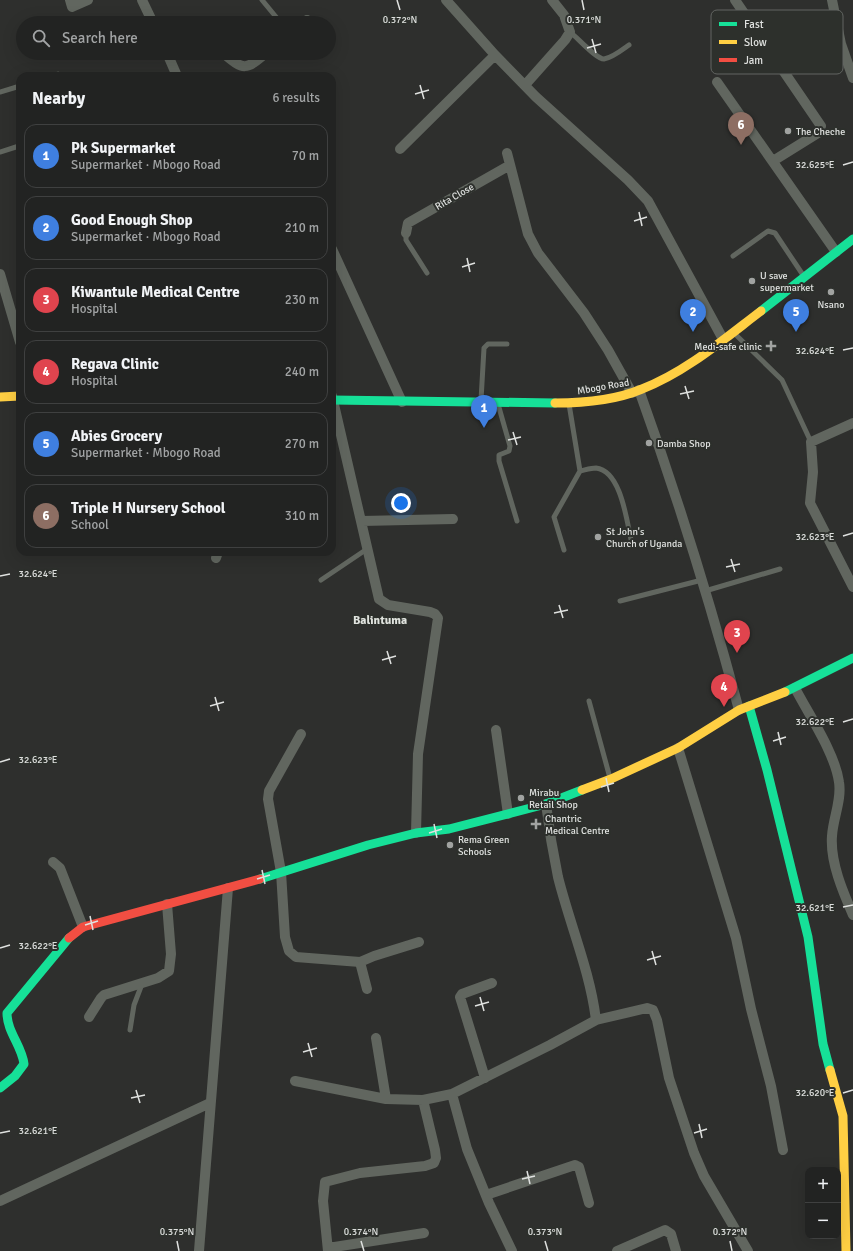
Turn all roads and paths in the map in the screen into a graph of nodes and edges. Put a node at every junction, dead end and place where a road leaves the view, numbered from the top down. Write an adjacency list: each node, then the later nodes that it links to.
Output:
1 (70, 0): 2 (street)
2 (88, 0)
3 (142, 0): 11 (street)
4 (262, 0): 12 (lane)
5 (446, 0): 16 (street)
6 (552, 0): 13 (street)
7 (735, 0): 9 (street)
8 (832, 0): 10 (street)
9 (742, 10)
10 (834, 10)
11 (150, 16)
12 (275, 16)
13 (570, 32): 14 (lane); 24 (street)
14 (629, 45)
15 (843, 50): 22 (street)
16 (495, 55): 24 (street); 28 (street)
17 (170, 60): 20 (street)
18 (232, 60): 19 (street)
19 (258, 60)
20 (175, 72)
21 (786, 74): 31 (street)
22 (853, 78)
23 (718, 82): 31 (street)
24 (525, 85): 43 (street)
25 (16, 87): 26 (lane)
26 (0, 92)
27 (16, 147): 29 (lane)
28 (400, 149)
29 (0, 152)
30 (507, 153): 32 (street)
31 (773, 161): 35 (street)
32 (510, 165): 33 (street, Rita Close); 45 (street)
33 (406, 233): 38 (lane)
34 (853, 239): 35 (street, Mbogo Road)
35 (836, 252): 40 (street, Mbogo Road)
36 (733, 256): 40 (lane)
37 (336, 258): 49 (street)
38 (427, 273)
39 (0, 274): 41 (street)
40 (805, 278): 42 (street, Mbogo Road)
41 (16, 328)
42 (734, 332): 43 (street, Mbogo Road); 55 (lane)
43 (723, 339): 45 (street, Mbogo Road)
44 (507, 344): 50 (lane)
45 (636, 391): 52 (street, Mbogo Road); 65 (street)
46 (16, 396): 47 (street)
47 (0, 397)
48 (336, 399): 49 (street, Mbogo Road)
49 (402, 402): 50 (street, Mbogo Road)
50 (481, 403): 51 (street, Mbogo Road)
51 (498, 403): 52 (street, Mbogo Road); 59 (lane)
52 (569, 403): 56 (lane)
53 (336, 412): 58 (street)
54 (853, 423): 55 (street)
55 (811, 442): 66 (street)
56 (580, 471): 60 (lane); 62 (lane)
57 (453, 519): 58 (street)
58 (362, 521): 61 (street)
59 (516, 522)
60 (632, 544)
61 (368, 548): 64 (lane); 80 (street)
62 (564, 550)
63 (780, 569): 67 (lane)
64 (321, 580)
65 (702, 580): 67 (street); 68 (lane)
66 (853, 587)
67 (704, 591): 73 (street)
68 (620, 601)
69 (853, 658): 70 (street)
70 (795, 688): 72 (street); 85 (street)
71 (589, 701): 77 (lane)
72 (749, 706): 73 (street); 110 (street)
73 (739, 710): 76 (street)
74 (496, 730): 79 (street)
75 (301, 734): 82 (street)
76 (678, 748): 77 (street); 104 (street)
77 (610, 779): 78 (street)
78 (546, 804): 79 (street); 94 (street)
79 (508, 814): 80 (street)
80 (416, 833): 82 (street)
81 (53, 862): 86 (street)
82 (281, 872): 83 (street); 88 (street)
83 (228, 888): 84 (street); 103 (street)
84 (167, 904): 86 (street); 89 (street)
85 (853, 915)
86 (83, 927): 92 (street)
87 (419, 942): 88 (street)
88 (360, 962): 91 (street)
89 (142, 983): 93 (street); 95 (lane)
90 (492, 983): 97 (street)
91 (367, 989)
92 (3, 1017): 99 (street)
93 (88, 1017)
94 (596, 1020): 97 (street); 115 (street)
95 (130, 1030)
96 (376, 1038): 101 (street)
97 (485, 1078): 100 (street)
98 (295, 1081): 101 (street)
99 (0, 1088)
100 (452, 1094): 102 (street); 105 (street)
101 (386, 1099): 102 (street)
102 (423, 1100): 109 (street)
103 (210, 1103): 106 (street); 111 (street)
104 (783, 1150)
105 (486, 1194): 107 (street); 112 (street)
106 (0, 1202)
107 (589, 1203)
108 (424, 1233): 109 (street)
109 (328, 1249)
110 (848, 1250)
111 (199, 1251)
112 (512, 1251)
113 (617, 1251): 114 (street)
114 (676, 1251)
115 (748, 1251)

